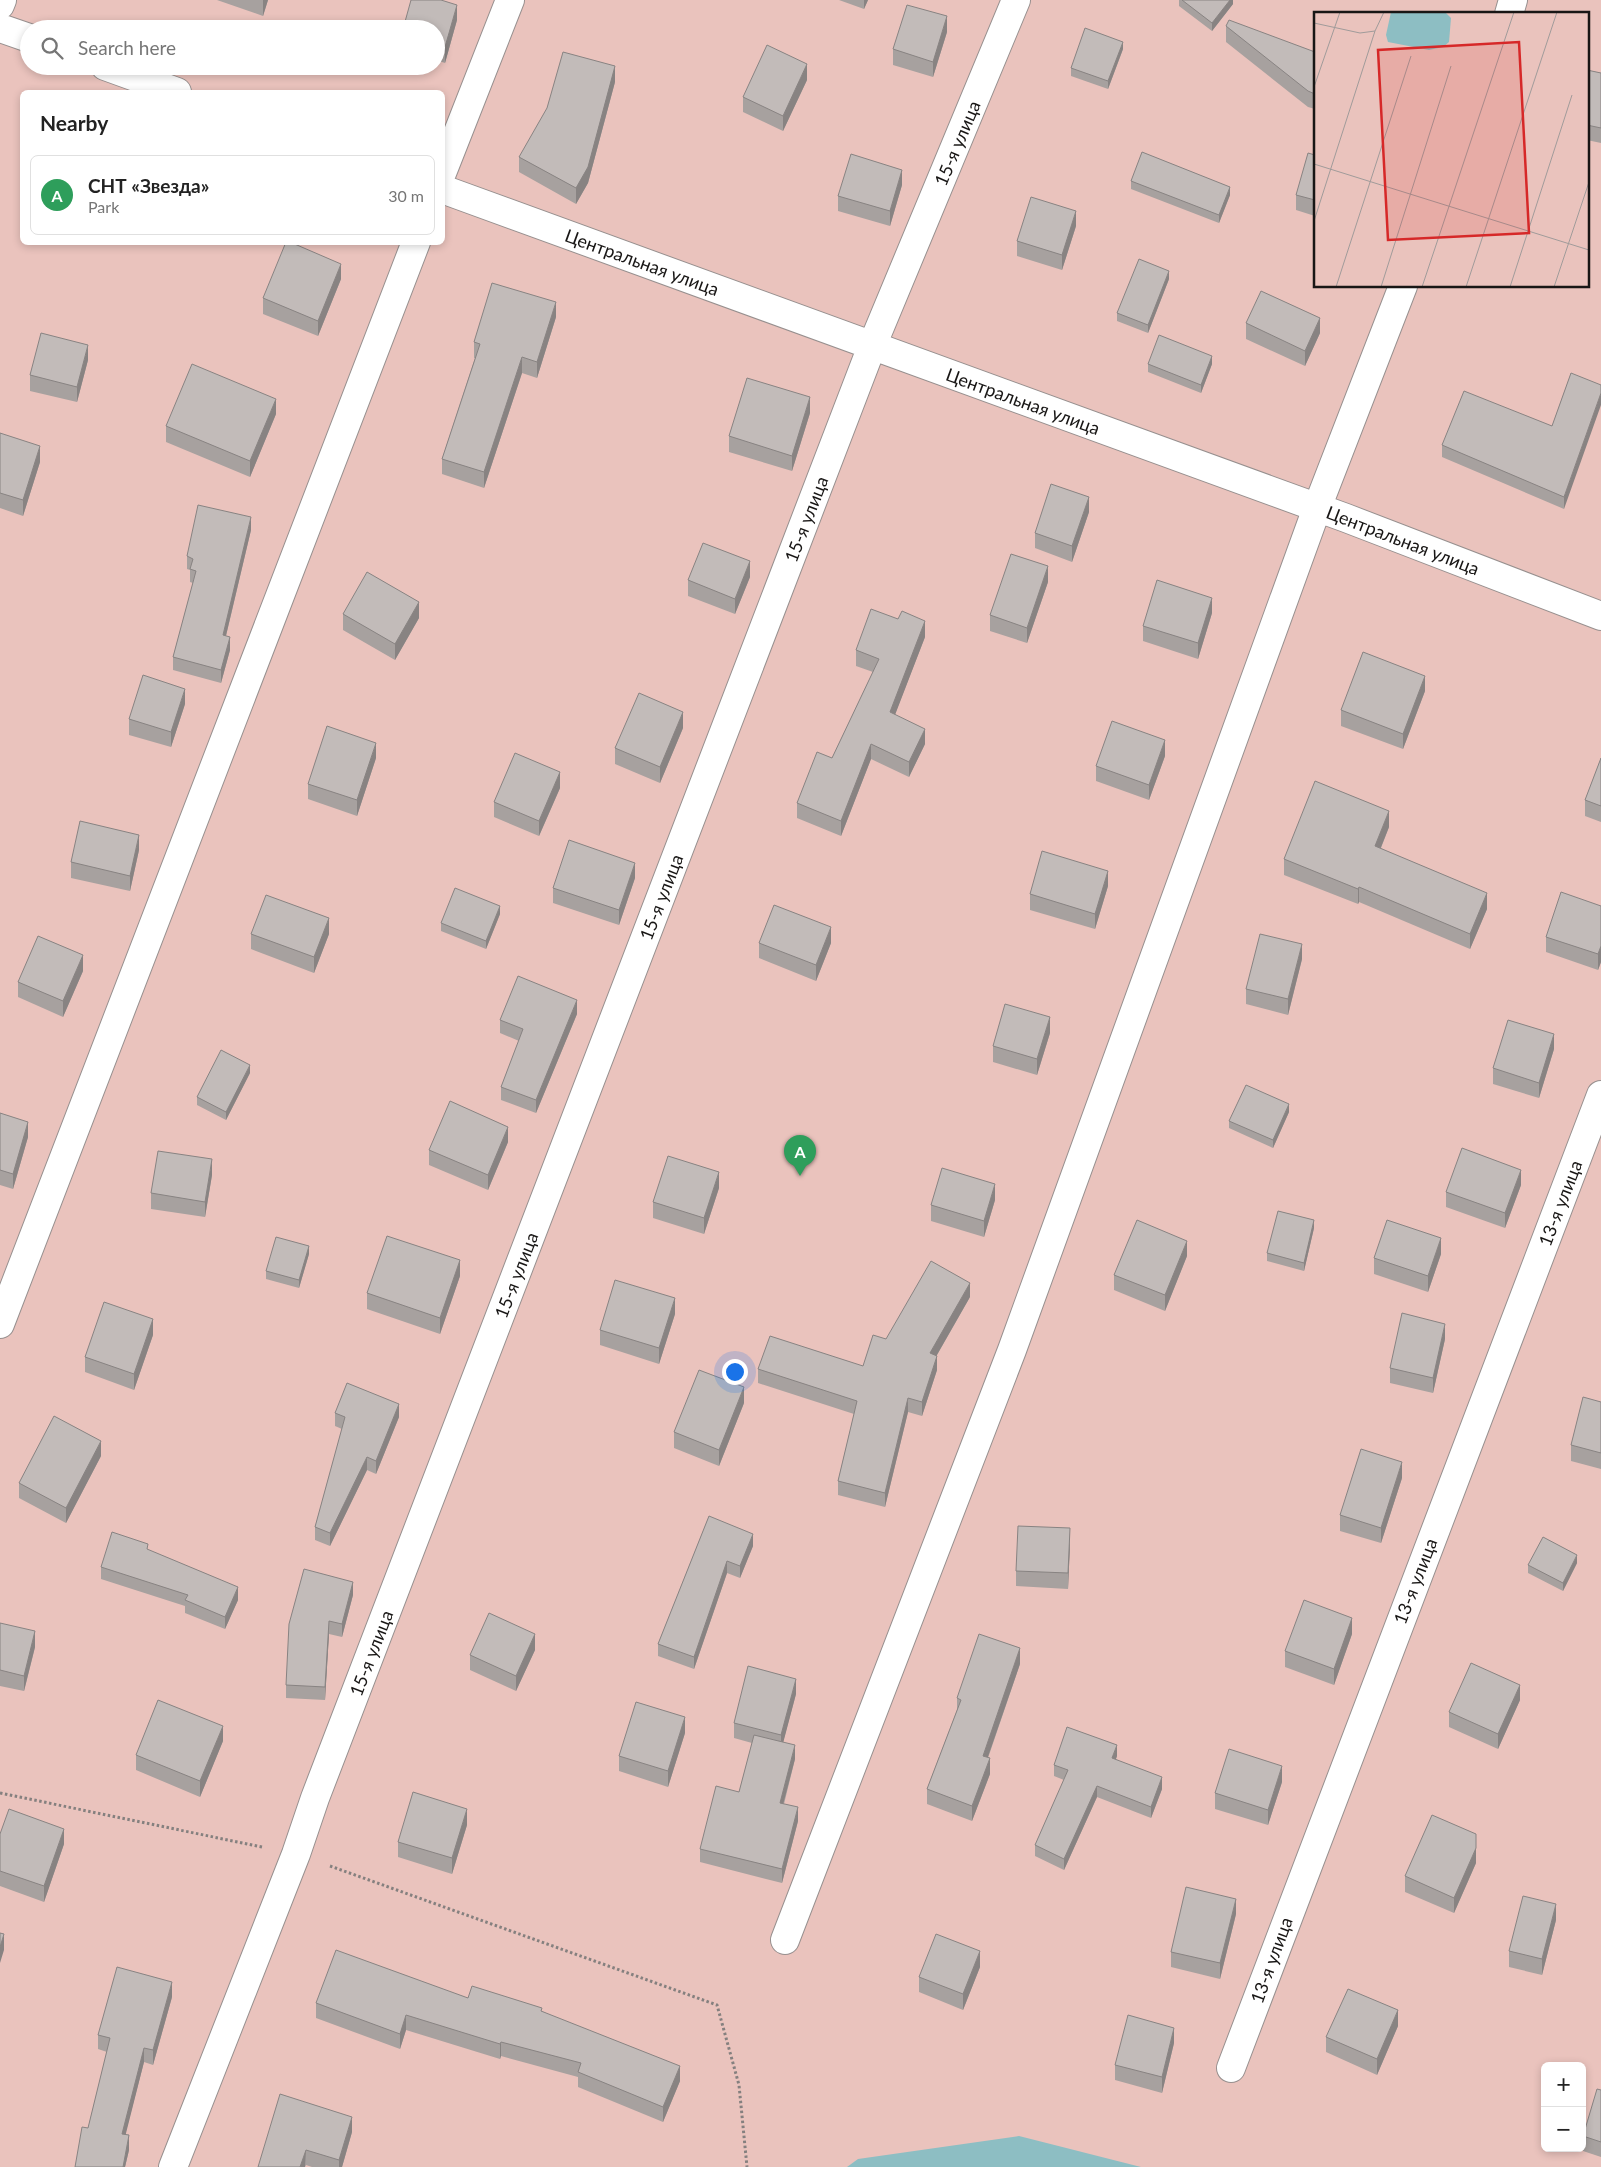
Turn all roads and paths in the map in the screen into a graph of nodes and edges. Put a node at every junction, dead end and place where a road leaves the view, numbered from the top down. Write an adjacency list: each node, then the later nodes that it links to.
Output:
1 (2, 0): 5 (street)
2 (510, 0): 11 (street)
3 (1016, 0): 15 (street, 15-я улица)
4 (1514, 0): 6 (street)
5 (0, 5)
6 (1509, 12)
7 (0, 28): 8 (street)
8 (20, 35)
9 (130, 75): 10 (street)
10 (171, 90)
11 (445, 166)
12 (445, 190): 15 (street, Центральная улица)
13 (415, 245): 19 (street)
14 (1402, 288): 16 (street)
15 (872, 346): 16 (street, Центральная улица); 21 (street, 15-я улица)
16 (1317, 508): 17 (street, Центральная улица); 22 (street)
17 (1601, 616)
18 (1601, 1095): 23 (street, 13-я улица)
19 (0, 1324)
20 (0, 1793): 21 (path)
21 (296, 1854): 24 (street, 15-я улица); 25 (path)
22 (785, 1940)
23 (1231, 2068)
24 (173, 2167)
25 (747, 2167)

